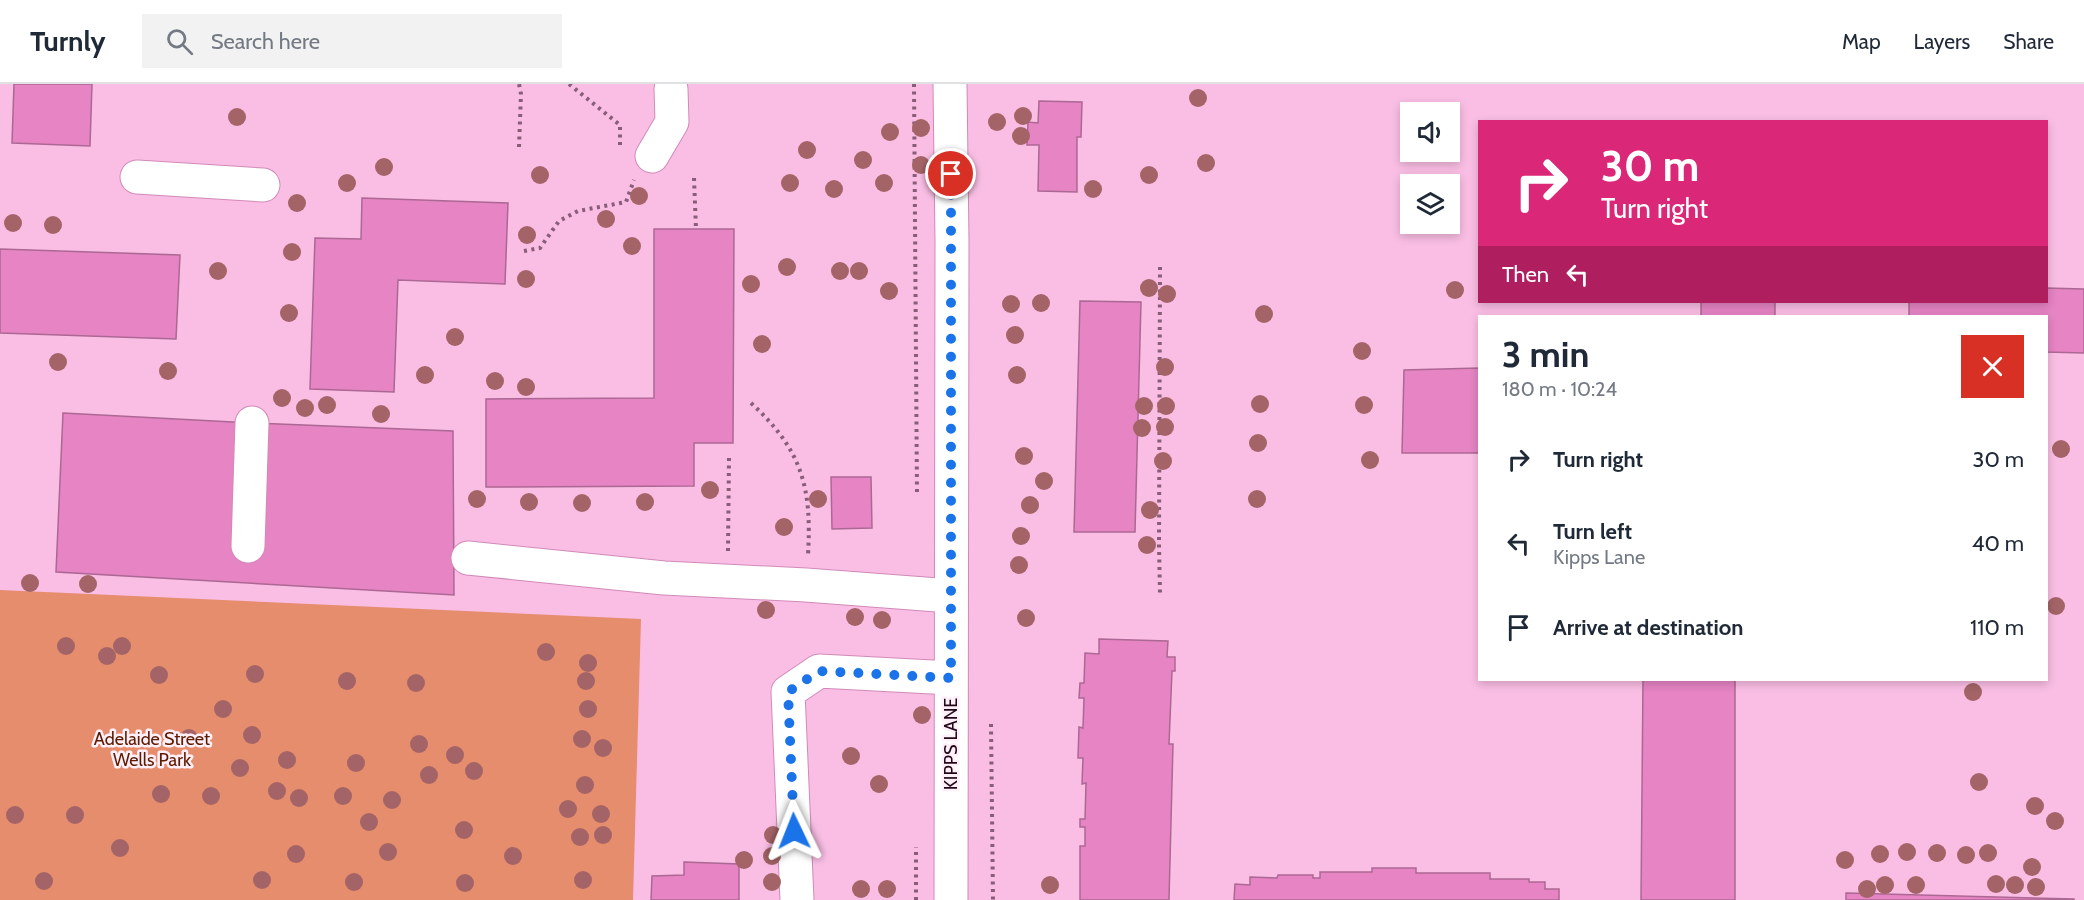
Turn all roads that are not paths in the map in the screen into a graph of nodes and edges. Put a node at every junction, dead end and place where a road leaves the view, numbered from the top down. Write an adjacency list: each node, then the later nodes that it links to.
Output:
1 (950, 84): 9 (street, KIPPS LANE)
2 (671, 89): 3 (street)
3 (644, 166)
4 (137, 177): 5 (street)
5 (263, 185)
6 (252, 423): 7 (street)
7 (248, 546)
8 (468, 558): 9 (street)
9 (951, 596): 10 (street, KIPPS LANE)
10 (951, 678): 11 (street); 12 (street, KIPPS LANE)
11 (797, 900)
12 (951, 900)

